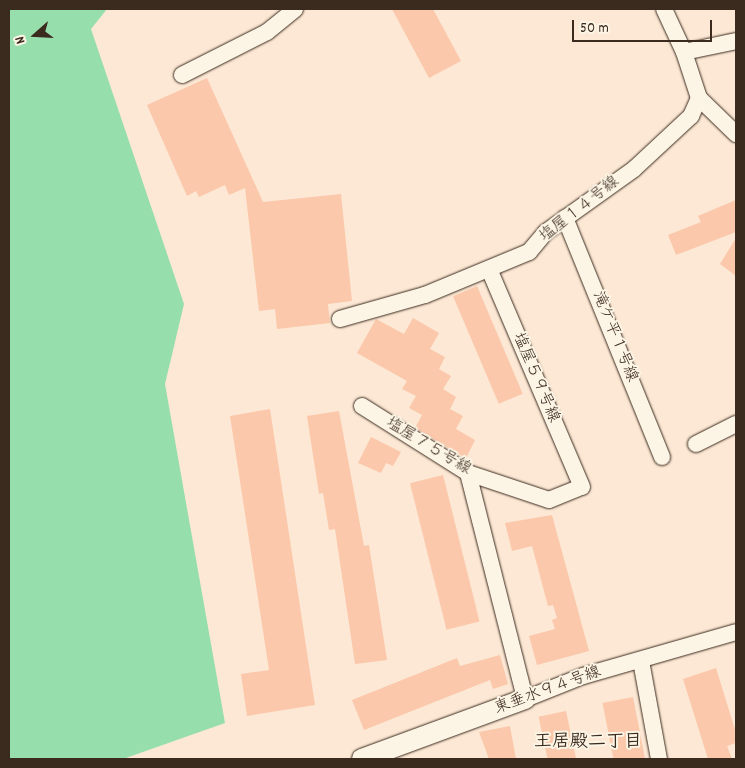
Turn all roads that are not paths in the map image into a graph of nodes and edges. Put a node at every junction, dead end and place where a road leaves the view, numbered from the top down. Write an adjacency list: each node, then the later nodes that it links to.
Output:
1 (295, 9): 5 (street)
2 (664, 9): 4 (street)
3 (736, 41): 4 (street)
4 (684, 52): 6 (street)
5 (182, 75)
6 (698, 98): 7 (street); 8 (street, 塩屋１４号線)
7 (736, 134)
8 (565, 218): 9 (street, 塩屋１４号線); 14 (street, 滝ケ平１号線)
9 (489, 270): 10 (street, 塩屋１４号線); 16 (street, 塩屋５９号線)
10 (340, 319)
11 (362, 406): 15 (street, 塩屋７５号線)
12 (736, 424): 13 (street)
13 (696, 444)
14 (662, 457)
15 (468, 473): 16 (street, 塩屋７５号線); 19 (street)
16 (582, 487)
17 (736, 632): 18 (street, 東垂水９４号線)
18 (641, 661): 19 (street, 東垂水９４号線); 22 (street)
19 (525, 699): 20 (street, 東垂水９４号線)
20 (399, 753): 21 (street, 東垂水９４号線)
21 (362, 759)
22 (658, 759)

